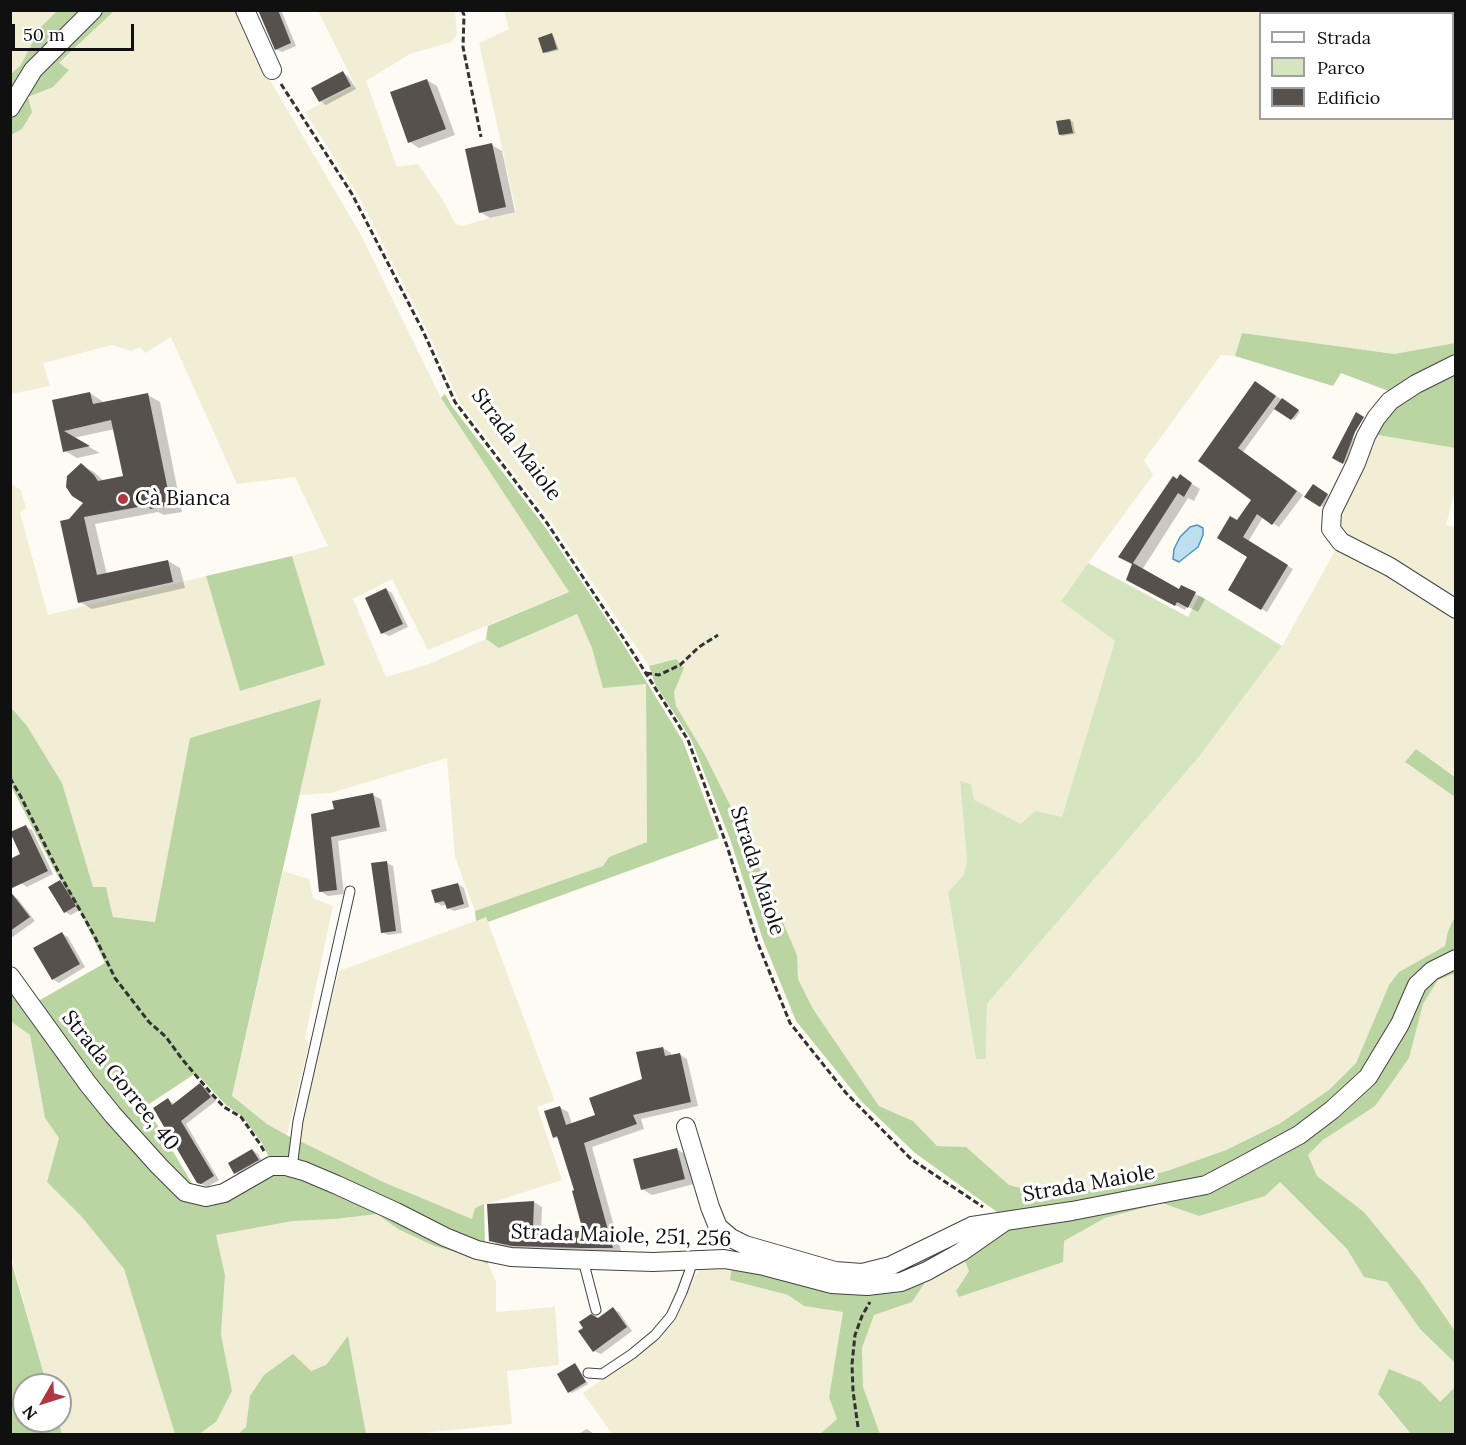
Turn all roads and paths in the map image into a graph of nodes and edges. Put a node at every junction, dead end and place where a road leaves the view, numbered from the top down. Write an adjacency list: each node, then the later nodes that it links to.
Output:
1 (93, 10): 5 (street)
2 (245, 10): 4 (street)
3 (462, 10): 6 (path)
4 (272, 70): 10 (path, Strada Maiole)
5 (10, 108)
6 (481, 137)
7 (1455, 364): 8 (street)
8 (1455, 609)
9 (718, 635): 10 (path)
10 (646, 673): 18 (path, Strada Maiole)
11 (10, 778): 16 (path)
12 (350, 891): 17 (lane)
13 (1455, 959): 18 (street, Strada Maiole)
14 (10, 976): 16 (street, Strada Gorree, 40)
15 (686, 1127): 18 (street)
16 (271, 1166): 17 (street, Strada Maiole, 251, 256)
17 (292, 1168): 19 (street, Strada Maiole, 251, 256)
18 (1004, 1222): 21 (street, Strada Maiole, 251, 256)
19 (583, 1260): 20 (street, Strada Maiole, 251, 256); 22 (lane)
20 (690, 1260): 21 (street, Strada Maiole, 251, 256); 23 (lane)
21 (884, 1284): 24 (path)
22 (596, 1310)
23 (588, 1373)
24 (858, 1427)

